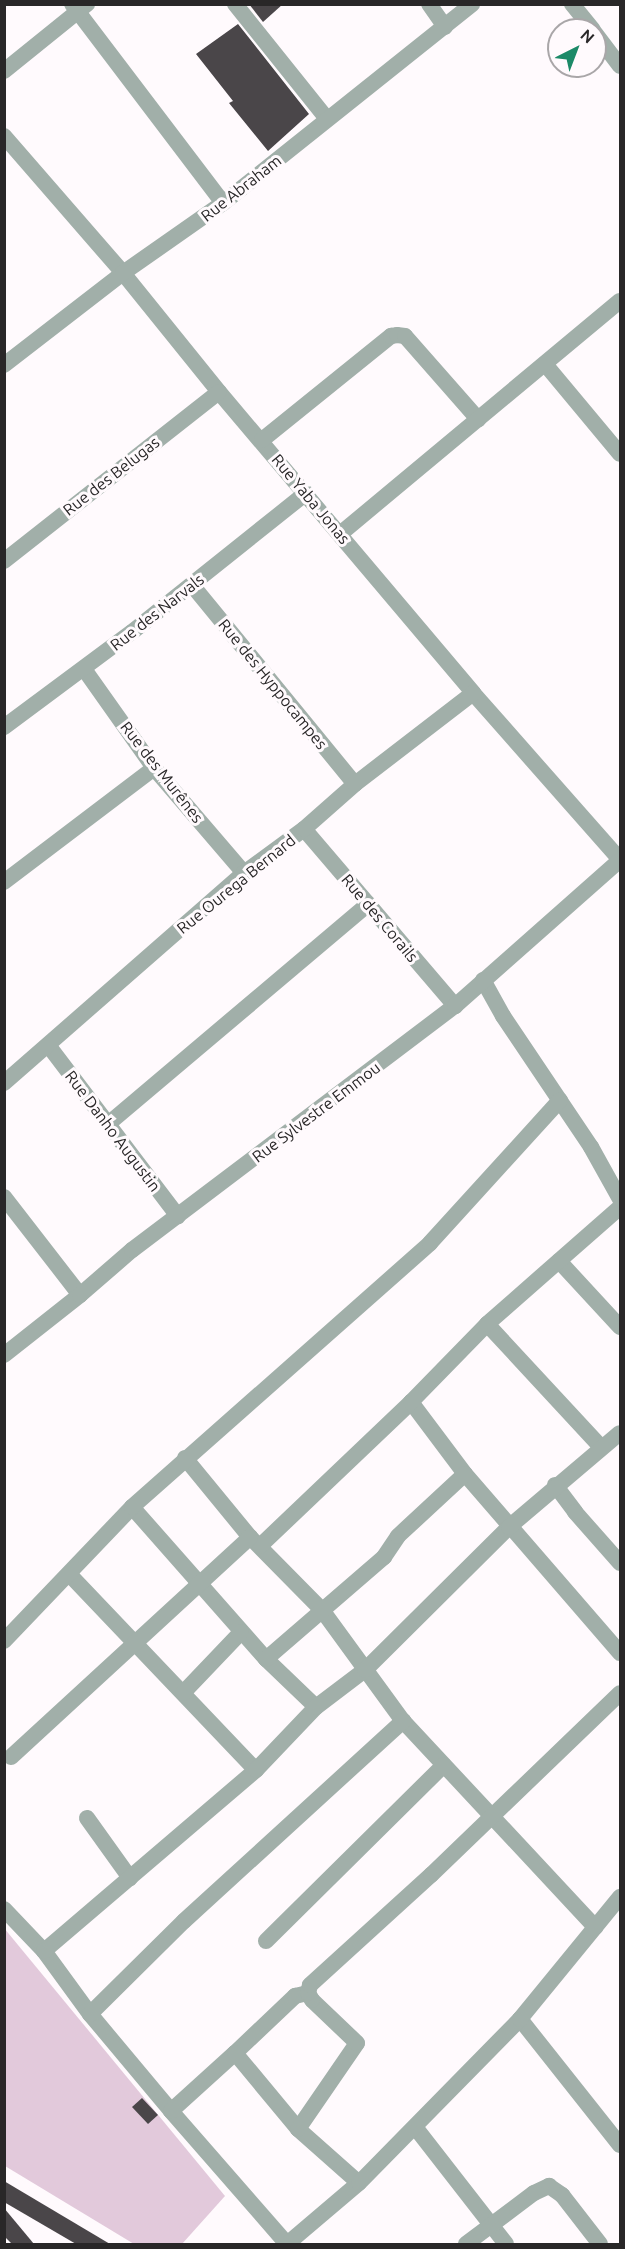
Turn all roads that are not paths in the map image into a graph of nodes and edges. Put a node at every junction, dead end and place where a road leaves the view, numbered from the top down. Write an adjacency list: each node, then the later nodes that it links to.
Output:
1 (235, 4): 11 (street)
2 (429, 4): 7 (street)
3 (472, 4): 7 (street, Rue Abraham)
4 (572, 4): 6 (street)
5 (79, 7): 10 (street); 13 (street)
6 (583, 18)
7 (445, 27): 11 (street, Rue Abraham)
8 (607, 48): 9 (street)
9 (621, 66)
10 (4, 71)
11 (327, 119): 13 (street, Rue Abraham)
12 (4, 136): 14 (street, Rue Yaba Jonas)
13 (223, 203): 14 (street, Rue Abraham)
14 (123, 273): 16 (street, Rue Abraham); 18 (street, Rue Yaba Jonas)
15 (621, 301): 17 (street)
16 (6, 359)
17 (545, 364): 19 (street); 21 (street)
18 (219, 392): 20 (street, Rue Yaba Jonas); 24 (street, Rue des Belugas)
19 (478, 419): 20 (street); 23 (street)
20 (262, 440): 22 (street, Rue Yaba Jonas)
21 (621, 454)
22 (306, 493): 23 (street, Rue Yaba Jonas); 25 (street, Rue des Narvals)
23 (340, 534): 27 (street, Rue Yaba Jonas)
24 (4, 561)
25 (192, 585): 26 (street, Rue des Narvals); 30 (street, Rue des Hyppocampes)
26 (84, 669): 28 (street, Rue des Narvals); 29 (street, Rue des Murênes)
27 (472, 693): 30 (street, Rue Ourega Bernard); 32 (street, Rue Yaba Jonas)
28 (4, 727)
29 (154, 768): 33 (street, Rue des Murênes); 34 (street)
30 (355, 784): 31 (street, Rue Ourega Bernard)
31 (304, 829): 33 (street, Rue Ourega Bernard); 35 (street, Rue des Corails)
32 (621, 860): 36 (street, Rue Sylvestre Emmou)
33 (244, 873): 38 (street, Rue Ourega Bernard)
34 (4, 882)
35 (368, 904): 37 (street, Rue des Corails); 41 (street)
36 (483, 980): 37 (street, Rue Sylvestre Emmou); 40 (street)
37 (455, 1006): 45 (street, Rue Sylvestre Emmou)
38 (48, 1045): 39 (street, Rue Ourega Bernard); 41 (street, Rue Danho Augustin)
39 (4, 1083)
40 (560, 1100): 43 (street); 54 (street)
41 (108, 1124): 45 (street, Rue Danho Augustin)
42 (4, 1197): 47 (street)
43 (621, 1199)
44 (621, 1207): 46 (street)
45 (178, 1216): 47 (street, Rue Sylvestre Emmou)
46 (559, 1261): 48 (street); 49 (street)
47 (80, 1296): 50 (street, Rue Sylvestre Emmou)
48 (486, 1324): 51 (street); 53 (street)
49 (621, 1327)
50 (4, 1355)
51 (411, 1402): 55 (street); 59 (street)
52 (621, 1433): 53 (street)
53 (602, 1447): 56 (street)
54 (185, 1458): 57 (street); 59 (street)
55 (465, 1474): 58 (street); 63 (street)
56 (555, 1485): 58 (street); 60 (street)
57 (132, 1507): 61 (street); 62 (street)
58 (509, 1527): 67 (street); 69 (street)
59 (255, 1541): 62 (street); 63 (street)
60 (621, 1563)
61 (70, 1575): 64 (street); 66 (street)
62 (201, 1583): 65 (street); 66 (street)
63 (322, 1610): 68 (street); 69 (street)
64 (7, 1632)
65 (241, 1632): 68 (street); 70 (street)
66 (133, 1642): 70 (street); 74 (street)
67 (621, 1653)
68 (266, 1659): 72 (street)
69 (365, 1670): 72 (street); 73 (street)
70 (183, 1693): 76 (street)
71 (621, 1693): 77 (street)
72 (316, 1707): 76 (street)
73 (403, 1720): 75 (street); 86 (street)
74 (11, 1757)
75 (444, 1765): 77 (street); 83 (street)
76 (256, 1770): 79 (street)
77 (493, 1815): 82 (street); 85 (street)
78 (87, 1818): 79 (street)
79 (130, 1878): 84 (street)
80 (621, 1897): 82 (street)
81 (4, 1909): 84 (street)
82 (595, 1927): 87 (street)
83 (266, 1941)
84 (44, 1951): 86 (street)
85 (308, 1993): 88 (street); 91 (street)
86 (90, 2014): 89 (street)
87 (520, 2019): 90 (street); 92 (street)
88 (235, 2053): 89 (street); 91 (street)
89 (171, 2111): 95 (street)
90 (415, 2127): 93 (street); 94 (street)
91 (298, 2129): 93 (street)
92 (621, 2145)
93 (359, 2182): 95 (street)
94 (492, 2223): 96 (street); 97 (street); 98 (street)
95 (287, 2244)
96 (466, 2244)
97 (506, 2244)
98 (600, 2244)

